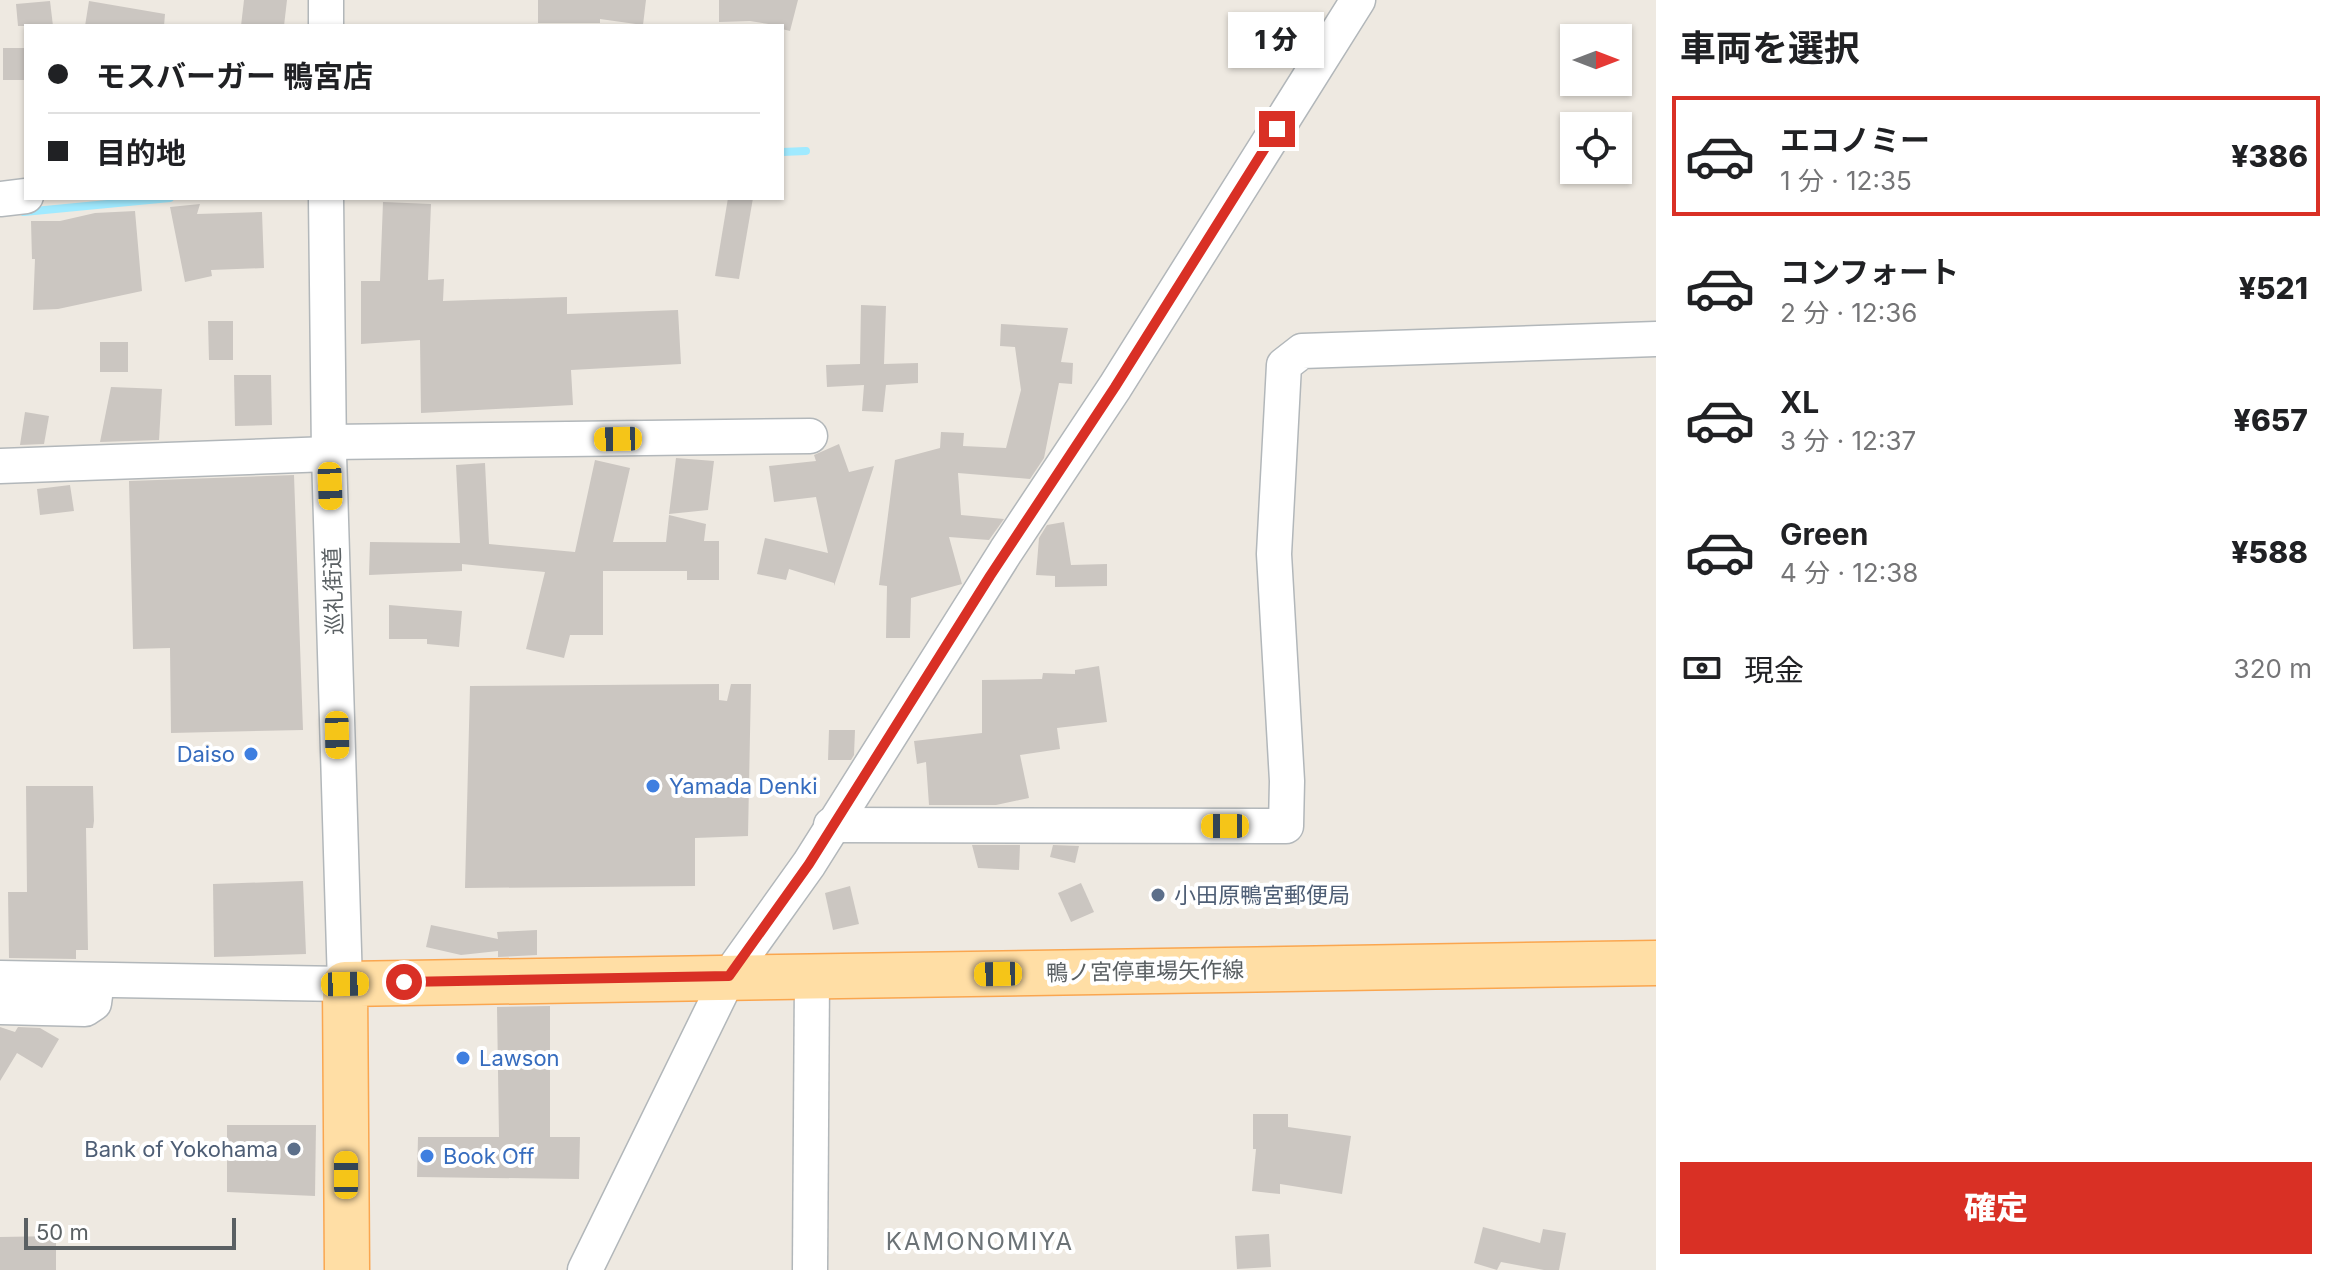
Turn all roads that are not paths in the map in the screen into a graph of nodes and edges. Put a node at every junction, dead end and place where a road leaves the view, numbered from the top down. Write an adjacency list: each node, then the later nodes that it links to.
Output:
1 (326, 0): 3 (street)
2 (1358, 0): 11 (street)
3 (326, 24)
4 (24, 196): 5 (street)
5 (0, 199)
6 (326, 200): 9 (street, 巡礼街道)
7 (1656, 339): 11 (street)
8 (810, 436): 9 (street)
9 (329, 448): 10 (street); 17 (street, 巡礼街道)
10 (0, 466)
11 (831, 825): 13 (street)
12 (1656, 963): 14 (main road, 鴨ノ宮停車場矢作線)
13 (729, 976): 14 (main road, 鴨ノ宮停車場矢作線); 17 (main road, 鴨ノ宮停車場矢作線); 20 (street)
14 (812, 977): 21 (street)
15 (0, 978): 16 (street)
16 (97, 981): 17 (street); 18 (street)
17 (345, 984): 19 (main road)
18 (0, 1007)
19 (347, 1270)
20 (585, 1270)
21 (810, 1270)

